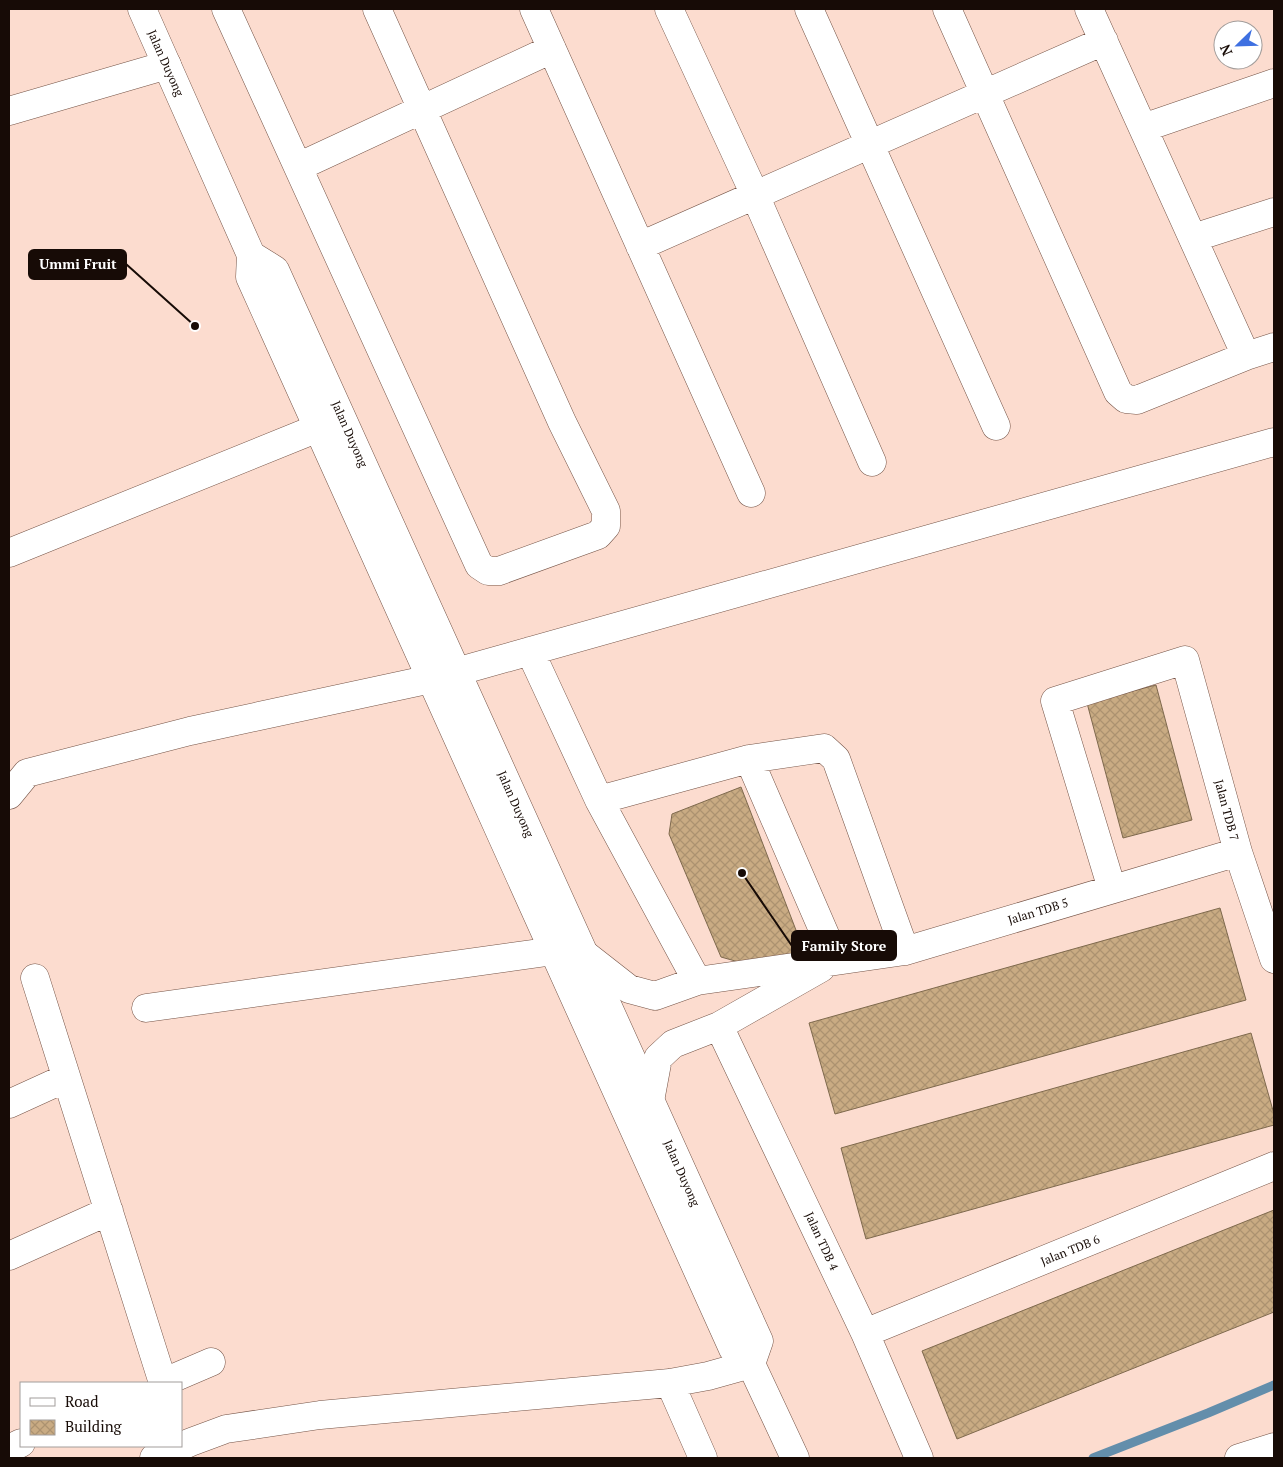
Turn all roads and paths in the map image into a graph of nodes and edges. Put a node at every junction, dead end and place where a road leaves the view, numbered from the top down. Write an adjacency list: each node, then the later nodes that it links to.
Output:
1 (142, 9): 11 (street, Jalan Duyong)
2 (226, 9): 18 (street)
3 (377, 9): 14 (street)
4 (534, 9): 10 (street)
5 (669, 9): 19 (street)
6 (809, 9): 17 (street)
7 (947, 9): 13 (street)
8 (1089, 9): 9 (street)
9 (1104, 41): 13 (street); 16 (street)
10 (552, 49): 14 (street); 22 (street)
11 (167, 65): 15 (street); 23 (street, Jalan Duyong)
12 (1274, 84): 16 (street)
13 (984, 94): 17 (street); 25 (street)
14 (423, 109): 18 (street); 18 (street)
15 (9, 110)
16 (1143, 128): 21 (street)
17 (870, 144): 19 (street); 26 (street)
18 (298, 167)
19 (755, 195): 22 (street); 29 (street)
20 (1274, 212): 21 (street)
21 (1193, 238): 25 (street)
22 (640, 246): 30 (street)
23 (251, 255): 27 (street, Jalan Duyong); 33 (street, Jalan Duyong)
24 (1274, 347): 25 (street)
25 (1246, 356)
26 (996, 426)
27 (318, 428): 31 (street); 34 (street, Jalan Duyong)
28 (1274, 442): 32 (street)
29 (872, 462)
30 (751, 494)
31 (9, 553)
32 (530, 651): 33 (street); 37 (street)
33 (457, 672): 34 (street); 42 (street, Jalan Duyong)
34 (431, 679): 36 (street); 40 (street, Jalan Duyong)
35 (749, 759): 37 (street); 41 (street); 44 (street)
36 (9, 795)
37 (599, 800): 46 (street)
38 (1238, 852): 39 (street, Jalan TDB 5); 39 (street, Jalan TDB 7); 43 (street, Jalan TDB 7)
39 (1112, 889): 41 (street, Jalan TDB 5)
40 (554, 951): 47 (street); 57 (street, Jalan Duyong)
41 (905, 951): 44 (street, Jalan TDB 5)
42 (583, 953): 46 (street, Jalan TDB 5); 50 (street, Jalan Duyong)
43 (1274, 959)
44 (836, 960): 46 (street, Jalan TDB 5); 48 (street)
45 (34, 978): 49 (street)
46 (697, 981)
47 (146, 1008)
48 (719, 1026): 50 (street); 55 (street, Jalan TDB 4)
49 (66, 1078): 51 (street); 53 (street)
50 (650, 1100): 57 (street, Jalan Duyong)
51 (9, 1104)
52 (1274, 1166): 55 (street, Jalan TDB 6)
53 (109, 1212): 54 (street); 58 (street)
54 (9, 1256)
55 (865, 1333): 67 (street, Jalan TDB 4)
56 (211, 1362): 59 (street)
57 (751, 1364): 60 (street); 66 (street, Jalan Duyong)
58 (162, 1382)
59 (164, 1382)
60 (670, 1383): 61 (street); 65 (street)
61 (182, 1446)
62 (179, 1447): 64 (street)
63 (1274, 1447): 68 (street)
64 (154, 1458)
65 (703, 1458)
66 (794, 1458)
67 (919, 1458)
68 (1239, 1458)

